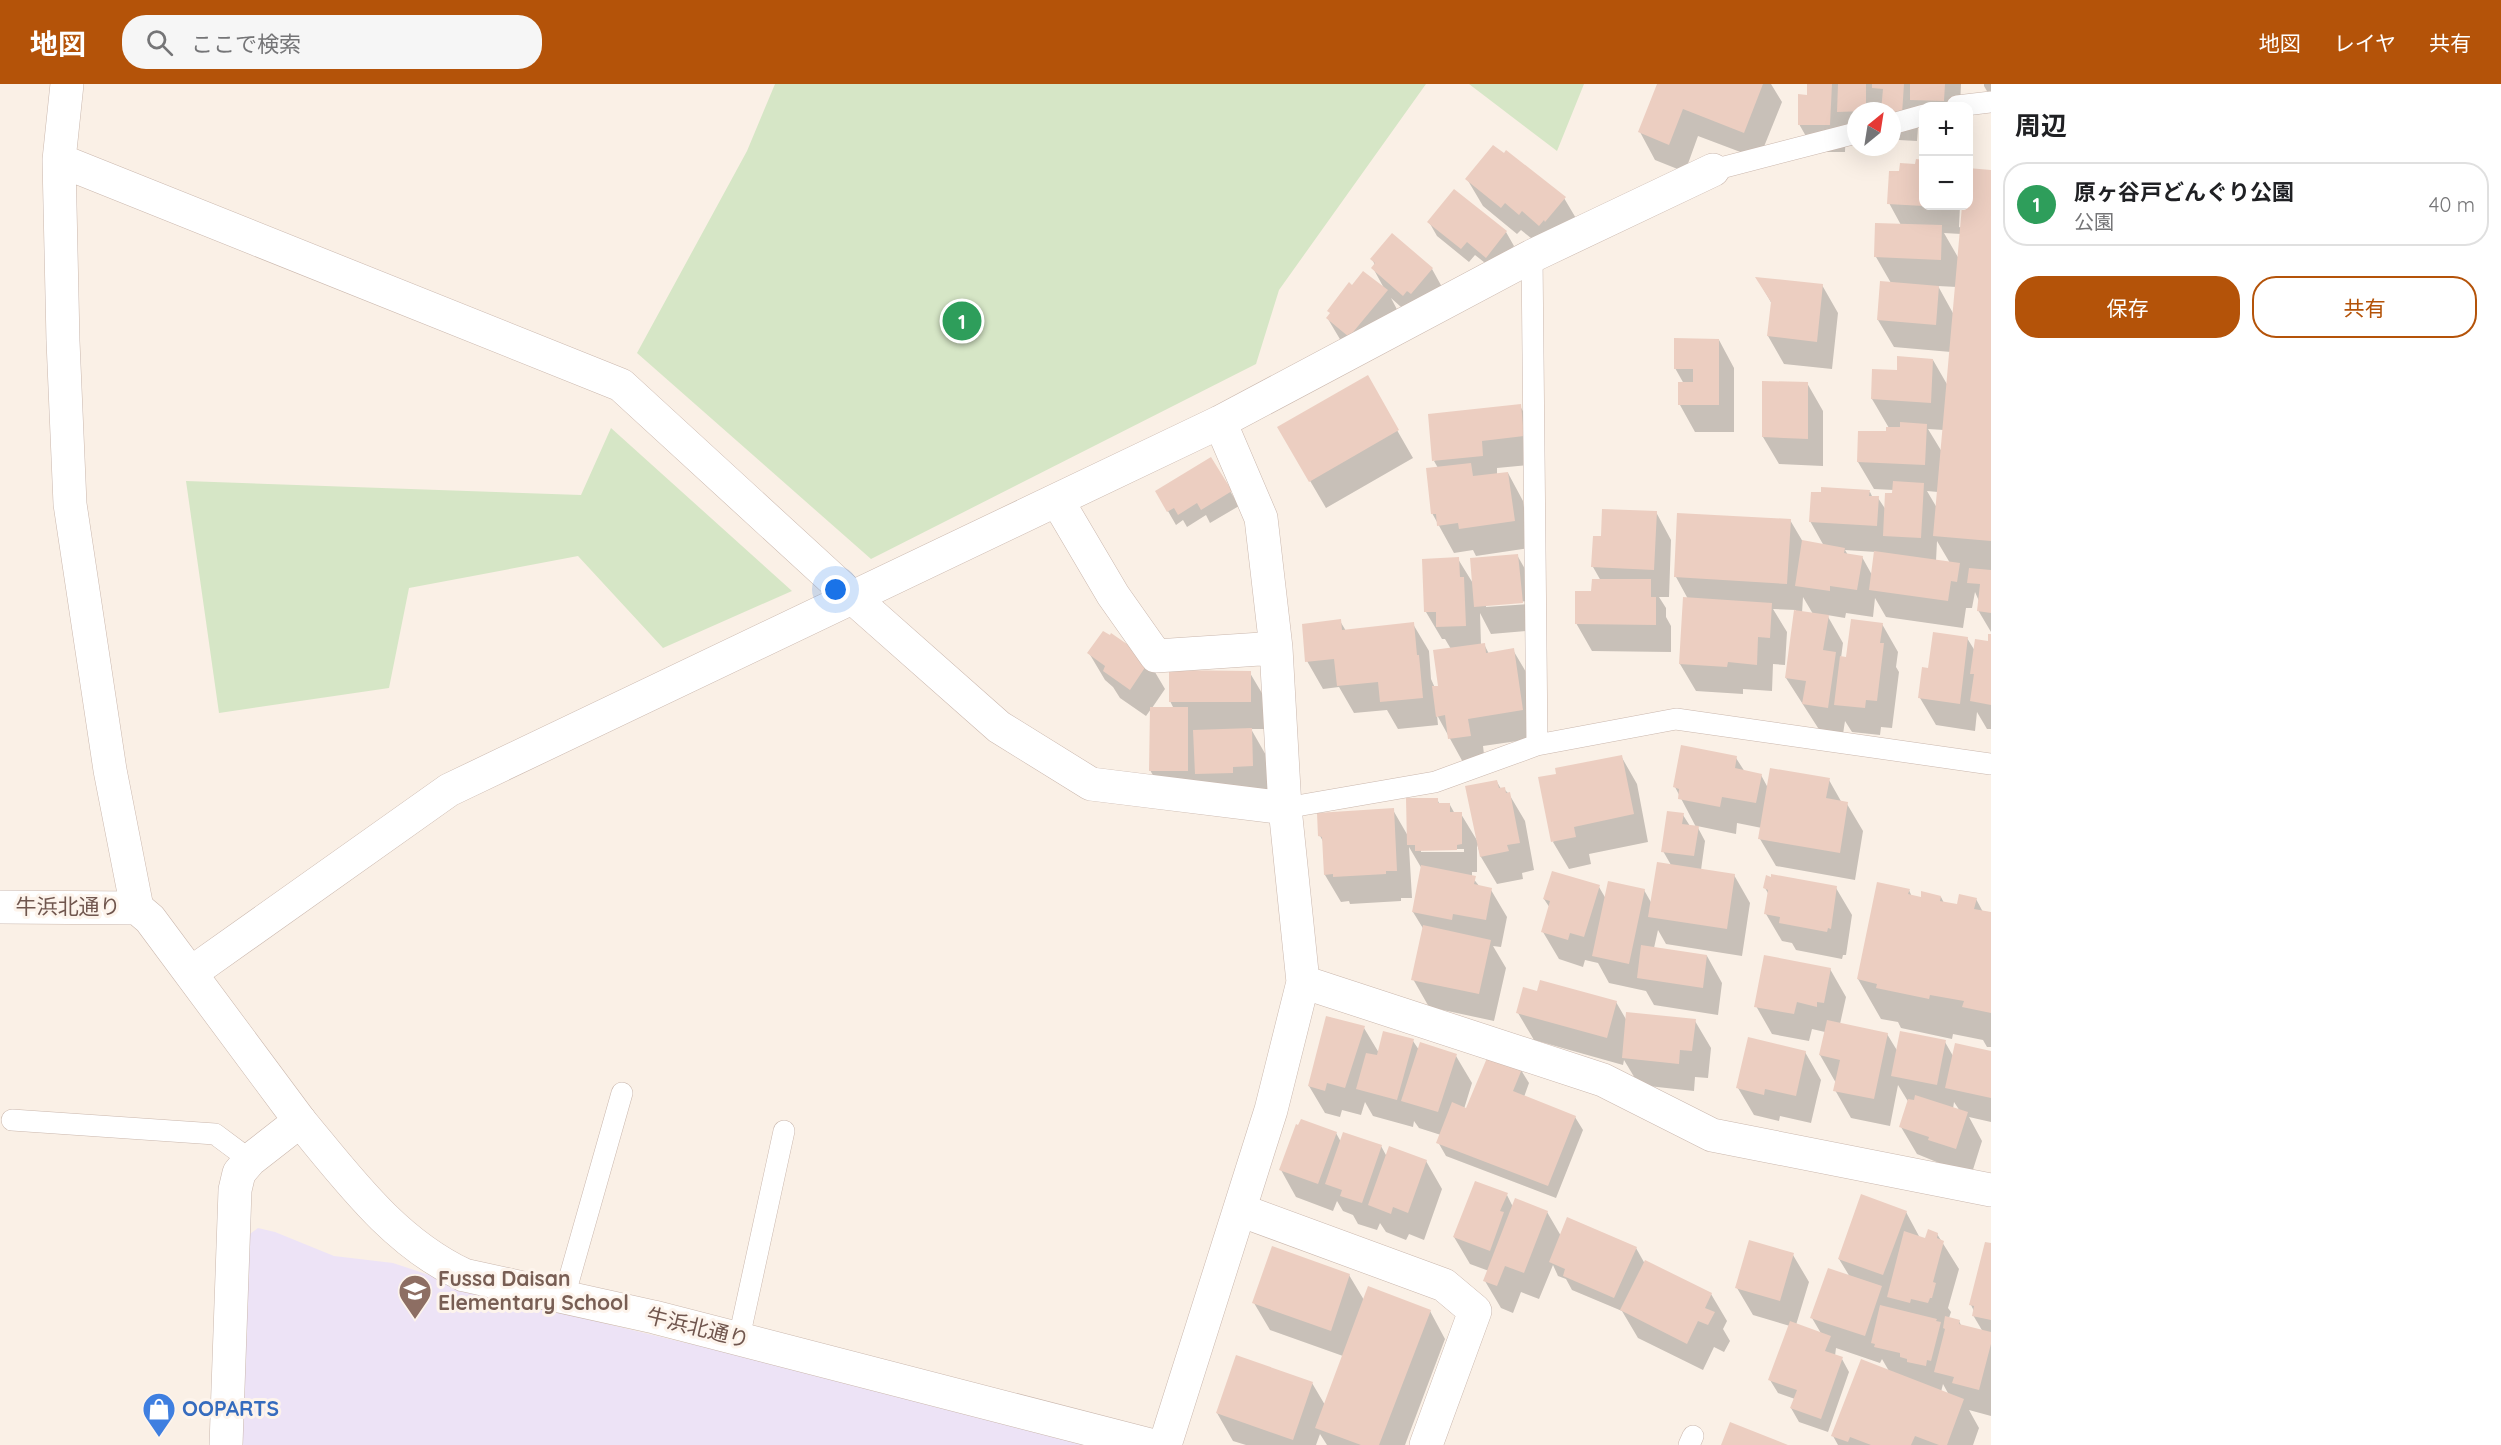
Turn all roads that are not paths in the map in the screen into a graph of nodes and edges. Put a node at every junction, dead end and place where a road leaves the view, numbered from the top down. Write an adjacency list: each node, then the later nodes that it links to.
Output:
1 (67, 84): 7 (street)
2 (1991, 102): 3 (lane)
3 (1973, 104)
4 (1919, 116): 5 (lane)
5 (1901, 121)
6 (1847, 135): 8 (lane)
7 (59, 160): 12 (street); 18 (street)
8 (1713, 170): 9 (street)
9 (1532, 256): 10 (street); 14 (lane)
10 (1220, 422): 11 (street); 13 (street)
11 (1058, 500): 12 (street); 13 (street)
12 (852, 597): 16 (street); 19 (street)
13 (1276, 648): 16 (street)
14 (1537, 745): 15 (lane); 16 (lane)
15 (1991, 764)
16 (1285, 808): 20 (street)
17 (0, 907): 18 (street, 牛浜北通り)
18 (137, 908): 19 (street, 牛浜北通り)
19 (191, 973): 23 (street, 牛浜北通り)
20 (1303, 981): 26 (street); 27 (street)
21 (622, 1093): 28 (lane)
22 (12, 1120): 25 (lane)
23 (300, 1121): 25 (street); 28 (street, 牛浜北通り)
24 (784, 1131): 29 (lane)
25 (250, 1160): 31 (street)
26 (1991, 1190)
27 (1240, 1210): 32 (street); 33 (street)
28 (564, 1297): 29 (street, 牛浜北通り)
29 (739, 1338): 30 (street, 牛浜北通り)
30 (1133, 1443)
31 (226, 1445)
32 (1165, 1445)
33 (1426, 1445)

